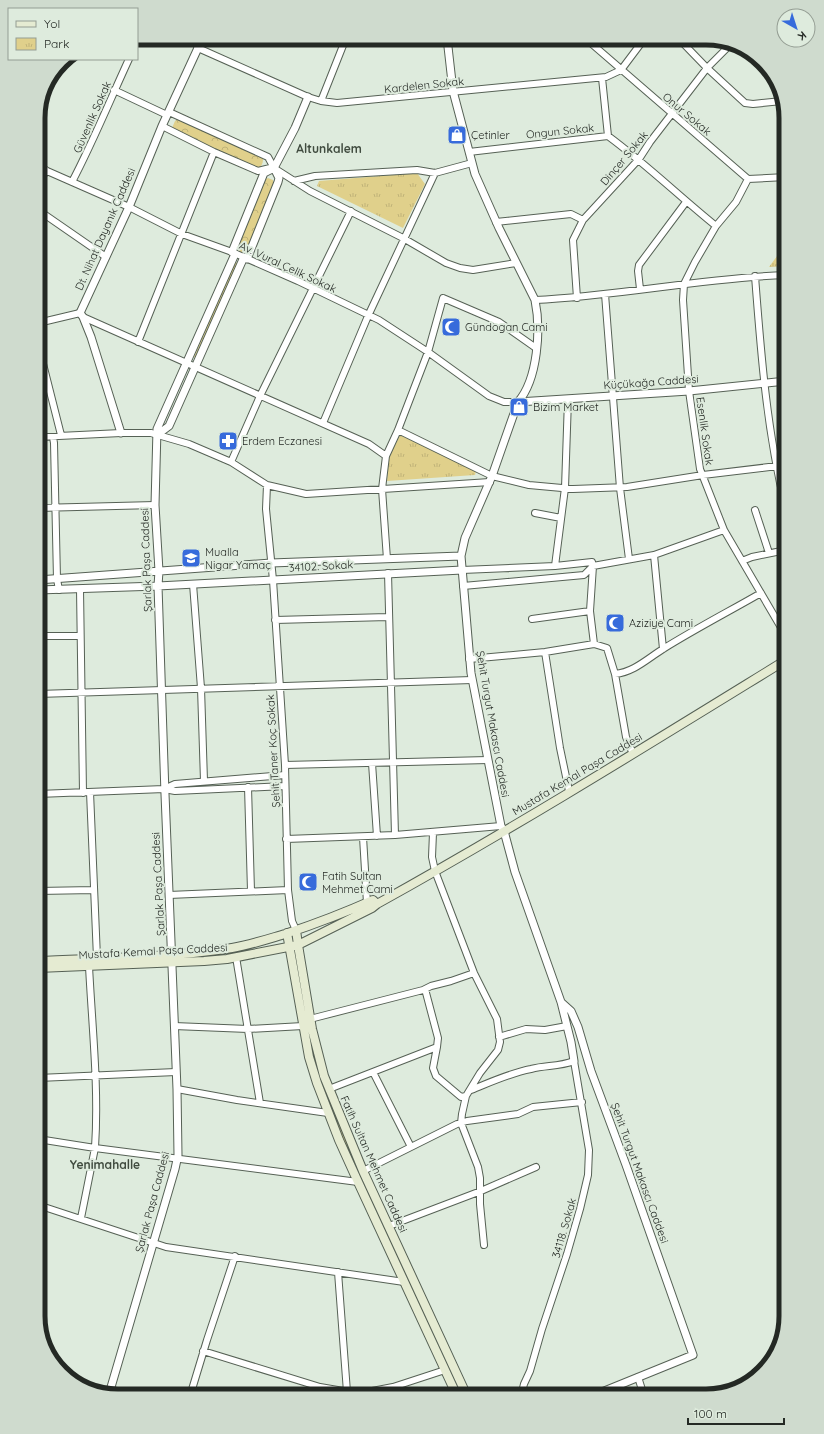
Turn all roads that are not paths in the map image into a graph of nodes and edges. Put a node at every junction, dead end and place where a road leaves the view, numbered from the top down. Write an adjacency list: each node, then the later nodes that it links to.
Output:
1 (197, 45): 7 (street)
2 (343, 45): 16 (street)
3 (448, 45): 14 (street, Şehit Turgut Makascı Caddesi)
4 (593, 45): 11 (street, Onur Sokak)
5 (640, 45): 11 (street, Kardelen Sokak)
6 (685, 45): 10 (street)
7 (198, 48): 15 (street, Kardelen Sokak); 18 (street, Dt. Nihat Dayanık Caddesi)
8 (726, 48): 10 (street, Dinçer Sokak)
9 (129, 60): 13 (street, Güvenlik Sokak)
10 (707, 68): 17 (street); 19 (street, Dinçer Sokak)
11 (620, 70): 12 (street, Kardelen Sokak); 19 (street, Onur Sokak)
12 (602, 78): 14 (street, Kardelen Sokak); 21 (street)
13 (114, 90): 18 (street); 32 (street, Güvenlik Sokak)
14 (453, 91): 16 (street, Kardelen Sokak); 23 (street, Şehit Turgut Makascı Caddesi)
15 (308, 97): 16 (street, Kardelen Sokak); 26 (street, Şarlak Paşa Caddesi)
16 (321, 101)
17 (777, 102)
18 (168, 113): 20 (street, Dt. Nihat Dayanık Caddesi); 26 (street)
19 (672, 115): 24 (street, Dinçer Sokak); 30 (street, Onur Sokak)
20 (162, 126): 22 (street); 34 (street, Dt. Nihat Dayanık Caddesi)
21 (608, 136): 23 (street, Ongun Sokak); 24 (street, Ongun Sokak)
22 (214, 152): 26 (street); 40 (street)
23 (469, 152): 25 (street, Şehit Turgut Makascı Caddesi)
24 (639, 159): 33 (street, Ongun Sokak); 37 (street, Dinçer Sokak)
25 (472, 163): 28 (street); 38 (street, Şehit Turgut Makascı Caddesi)
26 (274, 168): 31 (street); 42 (street, Şarlak Paşa Caddesi); 44 (street)
27 (46, 170): 32 (street, Av. Vural Çelik Sokak)
28 (435, 173): 31 (street); 41 (street)
29 (779, 177): 30 (street)
30 (748, 179): 39 (street, Esenlik Sokak)
31 (294, 181): 35 (street)
32 (72, 182): 34 (street, Av. Vural Çelik Sokak)
33 (686, 202): 39 (street, Ongun Sokak); 50 (street)
34 (128, 207): 40 (street, Av. Vural Çelik Sokak); 43 (street, Dt. Nihat Dayanık Caddesi)
35 (352, 211): 41 (street); 49 (street)
36 (45, 215): 43 (street)
37 (583, 220): 38 (street); 52 (street, Dinçer Sokak)
38 (496, 222): 45 (street, Şehit Turgut Makascı Caddesi)
39 (716, 226): 48 (street, Esenlik Sokak)
40 (182, 234): 42 (street, Av. Vural Çelik Sokak); 57 (street)
41 (403, 238): 45 (street); 55 (street)
42 (234, 253): 44 (street, Av. Vural Çelik Sokak); 60 (street, Şarlak Paşa Caddesi)
43 (106, 257): 54 (street, Dt. Nihat Dayanık Caddesi)
44 (246, 258): 49 (street, Av. Vural Çelik Sokak); 61 (street)
45 (516, 263): 53 (street, Şehit Turgut Makascı Caddesi)
46 (779, 275): 47 (street)
47 (755, 276): 48 (street); 64 (street)
48 (684, 284): 50 (street); 65 (street, Esenlik Sokak)
49 (313, 289): 55 (street, Av. Vural Çelik Sokak); 66 (street)
50 (640, 290): 51 (street)
51 (605, 294): 52 (street); 67 (street)
52 (577, 298): 53 (street)
53 (534, 300): 58 (street, Şehit Turgut Makascı Caddesi)
54 (81, 315): 56 (street); 57 (street); 72 (street)
55 (368, 316): 59 (street, Av. Vural Çelik Sokak); 70 (street)
56 (45, 322)
57 (138, 342): 60 (street)
58 (536, 348): 59 (street); 69 (street, Şehit Turgut Makascı Caddesi)
59 (428, 352): 69 (street, Av. Vural Çelik Sokak); 71 (street)
60 (187, 363): 61 (street); 74 (street, Şarlak Paşa Caddesi)
61 (195, 367): 66 (street); 74 (street)
62 (45, 372): 73 (street)
63 (779, 382): 64 (street, Küçükağa Caddesi)
64 (764, 383): 65 (street, Küçükağa Caddesi); 79 (street)
65 (689, 391): 67 (street, Küçükağa Caddesi); 81 (street, Esenlik Sokak)
66 (260, 396): 70 (street); 78 (street)
67 (613, 396): 68 (street, Küçükağa Caddesi); 86 (street)
68 (568, 399): 69 (street, Küçükağa Caddesi); 85 (street)
69 (518, 402): 82 (street, Şehit Turgut Makascı Caddesi)
70 (323, 423): 77 (street)
71 (398, 430): 77 (street); 82 (street)
72 (121, 433): 73 (street); 74 (street)
73 (61, 435): 76 (street)
74 (157, 435): 78 (street); 88 (street, Şarlak Paşa Caddesi)
75 (45, 437): 76 (street)
76 (53, 437): 89 (street)
77 (386, 456): 87 (street)
78 (231, 462): 84 (street)
79 (776, 466): 80 (street); 81 (street); 83 (street)
80 (779, 466)
81 (703, 475): 86 (street); 94 (street, Esenlik Sokak)
82 (491, 479): 85 (street); 87 (street); 98 (street, Şehit Turgut Makascı Caddesi)
83 (779, 479)
84 (267, 485): 87 (street); 102 (street, Şehit Taner Koç Sokak)
85 (565, 488): 86 (street); 93 (street)
86 (620, 488): 100 (street)
87 (382, 489): 99 (street)
88 (155, 505): 89 (street); 106 (street, Şarlak Paşa Caddesi)
89 (55, 507): 90 (street); 108 (street)
90 (45, 508)
91 (755, 510): 96 (street)
92 (535, 513): 93 (street)
93 (561, 518): 103 (street)
94 (724, 530): 97 (street); 101 (street, Esenlik Sokak)
95 (779, 551): 96 (street)
96 (769, 553): 101 (street)
97 (654, 555): 100 (street); 126 (street)
98 (461, 556): 99 (street, 34102. Sokak); 105 (street, Şehit Turgut Makascı Caddesi)
99 (386, 559): 102 (street, 34102. Sokak)
100 (629, 559): 104 (street)
101 (742, 561): 117 (street, Esenlik Sokak)
102 (271, 563): 106 (street, 34102. Sokak); 110 (street, Şehit Taner Koç Sokak)
103 (555, 566): 104 (street); 105 (street)
104 (593, 566): 113 (street); 118 (street)
105 (462, 570): 107 (street, 34102. Sokak); 113 (street, Şehit Turgut Makascı Caddesi)
106 (159, 571): 108 (street, 34102. Sokak); 112 (street, Şarlak Paşa Caddesi)
107 (388, 573): 110 (street, 34102. Sokak); 119 (street)
108 (57, 579): 109 (street, 34102. Sokak); 116 (street)
109 (45, 580)
110 (273, 580): 111 (street, 34102. Sokak); 121 (street, Şehit Taner Koç Sokak)
111 (193, 584): 112 (street, 34102. Sokak); 134 (street)
112 (158, 586): 114 (street, 34102. Sokak); 135 (street, Şarlak Paşa Caddesi)
113 (463, 586): 128 (street, Şehit Turgut Makascı Caddesi)
114 (80, 589): 116 (street, 34102. Sokak); 124 (street)
115 (45, 590): 116 (street, 34102. Sokak)
116 (59, 590)
117 (761, 593): 122 (street, Esenlik Sokak); 126 (street)
118 (590, 611): 120 (street); 125 (street)
119 (388, 617): 121 (street); 132 (street)
120 (532, 619)
121 (275, 620): 133 (street, Şehit Taner Koç Sokak)
122 (779, 620)
123 (45, 636): 124 (street)
124 (80, 636): 136 (street)
125 (594, 644): 127 (street); 130 (street)
126 (663, 649): 130 (street)
127 (545, 652): 128 (street); 148 (street)
128 (469, 659): 131 (street, Şehit Turgut Makascı Caddesi)
129 (779, 664): 138 (main road, Mustafa Kemal Paşa Caddesi)
130 (615, 674): 138 (street)
131 (472, 680): 132 (street); 139 (street, Şehit Turgut Makascı Caddesi)
132 (391, 683): 133 (street); 141 (street)
133 (280, 686): 134 (street); 142 (street, Şehit Taner Koç Sokak)
134 (201, 688): 135 (street); 144 (street)
135 (161, 691): 136 (street); 147 (street, Şarlak Paşa Caddesi)
136 (82, 693): 137 (street); 149 (street)
137 (45, 694)
138 (633, 754): 148 (main road, Mustafa Kemal Paşa Caddesi)
139 (488, 760): 141 (street); 151 (street, Şehit Turgut Makascı Caddesi)
140 (372, 763): 141 (street); 142 (street); 154 (street)
141 (392, 763): 153 (street)
142 (285, 765): 143 (street, Şehit Taner Koç Sokak)
143 (285, 775): 144 (street); 145 (street, Şehit Taner Koç Sokak)
144 (204, 781): 147 (street)
145 (285, 786): 146 (street); 156 (street, Şehit Taner Koç Sokak)
146 (248, 787): 147 (street); 161 (street)
147 (164, 789): 149 (street); 162 (street, Şarlak Paşa Caddesi)
148 (569, 791): 151 (main road, Mustafa Kemal Paşa Caddesi)
149 (86, 792): 150 (street); 158 (street)
150 (45, 794)
151 (503, 828): 152 (street); 157 (main road, Mustafa Kemal Paşa Caddesi); 178 (street, Şehit Turgut Makascı Caddesi)
152 (433, 833): 153 (street); 157 (street)
153 (395, 835): 154 (street)
154 (377, 836): 155 (street)
155 (363, 837): 156 (street); 163 (street)
156 (286, 840): 159 (street, Şehit Taner Koç Sokak)
157 (435, 870): 164 (main road, Mustafa Kemal Paşa Caddesi); 176 (street)
158 (94, 890): 160 (street); 171 (street)
159 (288, 890): 161 (street); 165 (street, Şehit Taner Koç Sokak)
160 (45, 891)
161 (251, 892): 162 (street)
162 (169, 895): 172 (street, Şarlak Paşa Caddesi)
163 (367, 903): 164 (main road); 166 (main road, Mustafa Kemal Paşa Caddesi)
164 (377, 904): 168 (main road, Mustafa Kemal Paşa Caddesi)
165 (292, 921): 166 (street, Şehit Taner Koç Sokak); 167 (street, Şehit Taner Koç Sokak)
166 (296, 930): 167 (main road, Mustafa Kemal Paşa Caddesi); 168 (main road, Fatih Sultan Mehmet Caddesi)
167 (287, 933): 169 (main road, Fatih Sultan Mehmet Caddesi); 172 (main road, Mustafa Kemal Paşa Caddesi)
168 (298, 945): 169 (main road, Mustafa Kemal Paşa Caddesi); 179 (main road, Fatih Sultan Mehmet Caddesi)
169 (289, 947): 170 (main road, Mustafa Kemal Paşa Caddesi); 181 (main road, Fatih Sultan Mehmet Caddesi)
170 (236, 957): 172 (main road, Mustafa Kemal Paşa Caddesi); 183 (street)
171 (97, 958): 172 (main road, Mustafa Kemal Paşa Caddesi); 173 (main road, Mustafa Kemal Paşa Caddesi)
172 (172, 958): 174 (main road, Mustafa Kemal Paşa Caddesi); 180 (street, Şarlak Paşa Caddesi)
173 (45, 960)
174 (88, 966): 175 (main road, Mustafa Kemal Paşa Caddesi); 189 (street)
175 (45, 968)
176 (474, 973): 177 (street); 184 (street)
177 (425, 989): 179 (street); 185 (street)
178 (561, 1002): 182 (street, Şehit Turgut Makascı Caddesi); 218 (street, Şehit Turgut Makascı Caddesi)
179 (310, 1019): 192 (main road, Fatih Sultan Mehmet Caddesi)
180 (174, 1026): 183 (street); 187 (street, Şarlak Paşa Caddesi)
181 (303, 1026): 183 (street); 197 (main road, Fatih Sultan Mehmet Caddesi)
182 (567, 1026): 184 (street); 186 (street, Şehit Turgut Makascı Caddesi)
183 (248, 1029): 196 (street)
184 (499, 1036): 193 (street)
185 (438, 1047): 188 (street); 194 (street)
186 (574, 1061): 193 (street); 195 (street, 34118. Sokak)
187 (176, 1072): 189 (street); 191 (street, Şarlak Paşa Caddesi)
188 (373, 1072): 192 (street); 200 (street)
189 (95, 1075): 190 (street); 201 (street)
190 (45, 1078)
191 (177, 1089): 196 (street); 202 (street, Şarlak Paşa Caddesi)
192 (329, 1089): 204 (main road, Fatih Sultan Mehmet Caddesi)
193 (471, 1090): 194 (street)
194 (466, 1096): 198 (street)
195 (582, 1102): 198 (street); 227 (street, 34118. Sokak)
196 (260, 1103): 197 (street)
197 (328, 1113): 205 (main road, Fatih Sultan Mehmet Caddesi)
198 (461, 1123): 200 (street); 206 (street)
199 (45, 1140): 201 (street)
200 (411, 1147): 204 (street)
201 (95, 1148): 202 (street); 208 (street)
202 (177, 1158): 205 (street); 210 (street, Şarlak Paşa Caddesi)
203 (536, 1167): 206 (street)
204 (363, 1171): 209 (main road, Fatih Sultan Mehmet Caddesi)
205 (358, 1182): 215 (main road, Fatih Sultan Mehmet Caddesi)
206 (481, 1191): 209 (street); 211 (street)
207 (45, 1207): 208 (street)
208 (81, 1218): 210 (street)
209 (389, 1226): 214 (main road, Fatih Sultan Mehmet Caddesi)
210 (153, 1242): 212 (street); 220 (street, Şarlak Paşa Caddesi)
211 (484, 1245)
212 (235, 1256): 213 (street); 216 (street)
213 (338, 1272): 215 (street); 223 (street)
214 (413, 1278): 215 (street); 226 (main road, Fatih Sultan Mehmet Caddesi)
215 (404, 1282): 217 (main road, Fatih Sultan Mehmet Caddesi)
216 (203, 1351): 219 (street); 221 (street)
217 (445, 1370): 224 (street); 225 (main road, Fatih Sultan Mehmet Caddesi)
218 (638, 1377): 228 (street); 229 (street)
219 (320, 1387): 222 (street)
220 (111, 1389)
221 (192, 1389)
222 (331, 1389)
223 (347, 1389)
224 (383, 1389)
225 (454, 1389)
226 (464, 1389)
227 (523, 1389)
228 (609, 1389)
229 (642, 1389)

